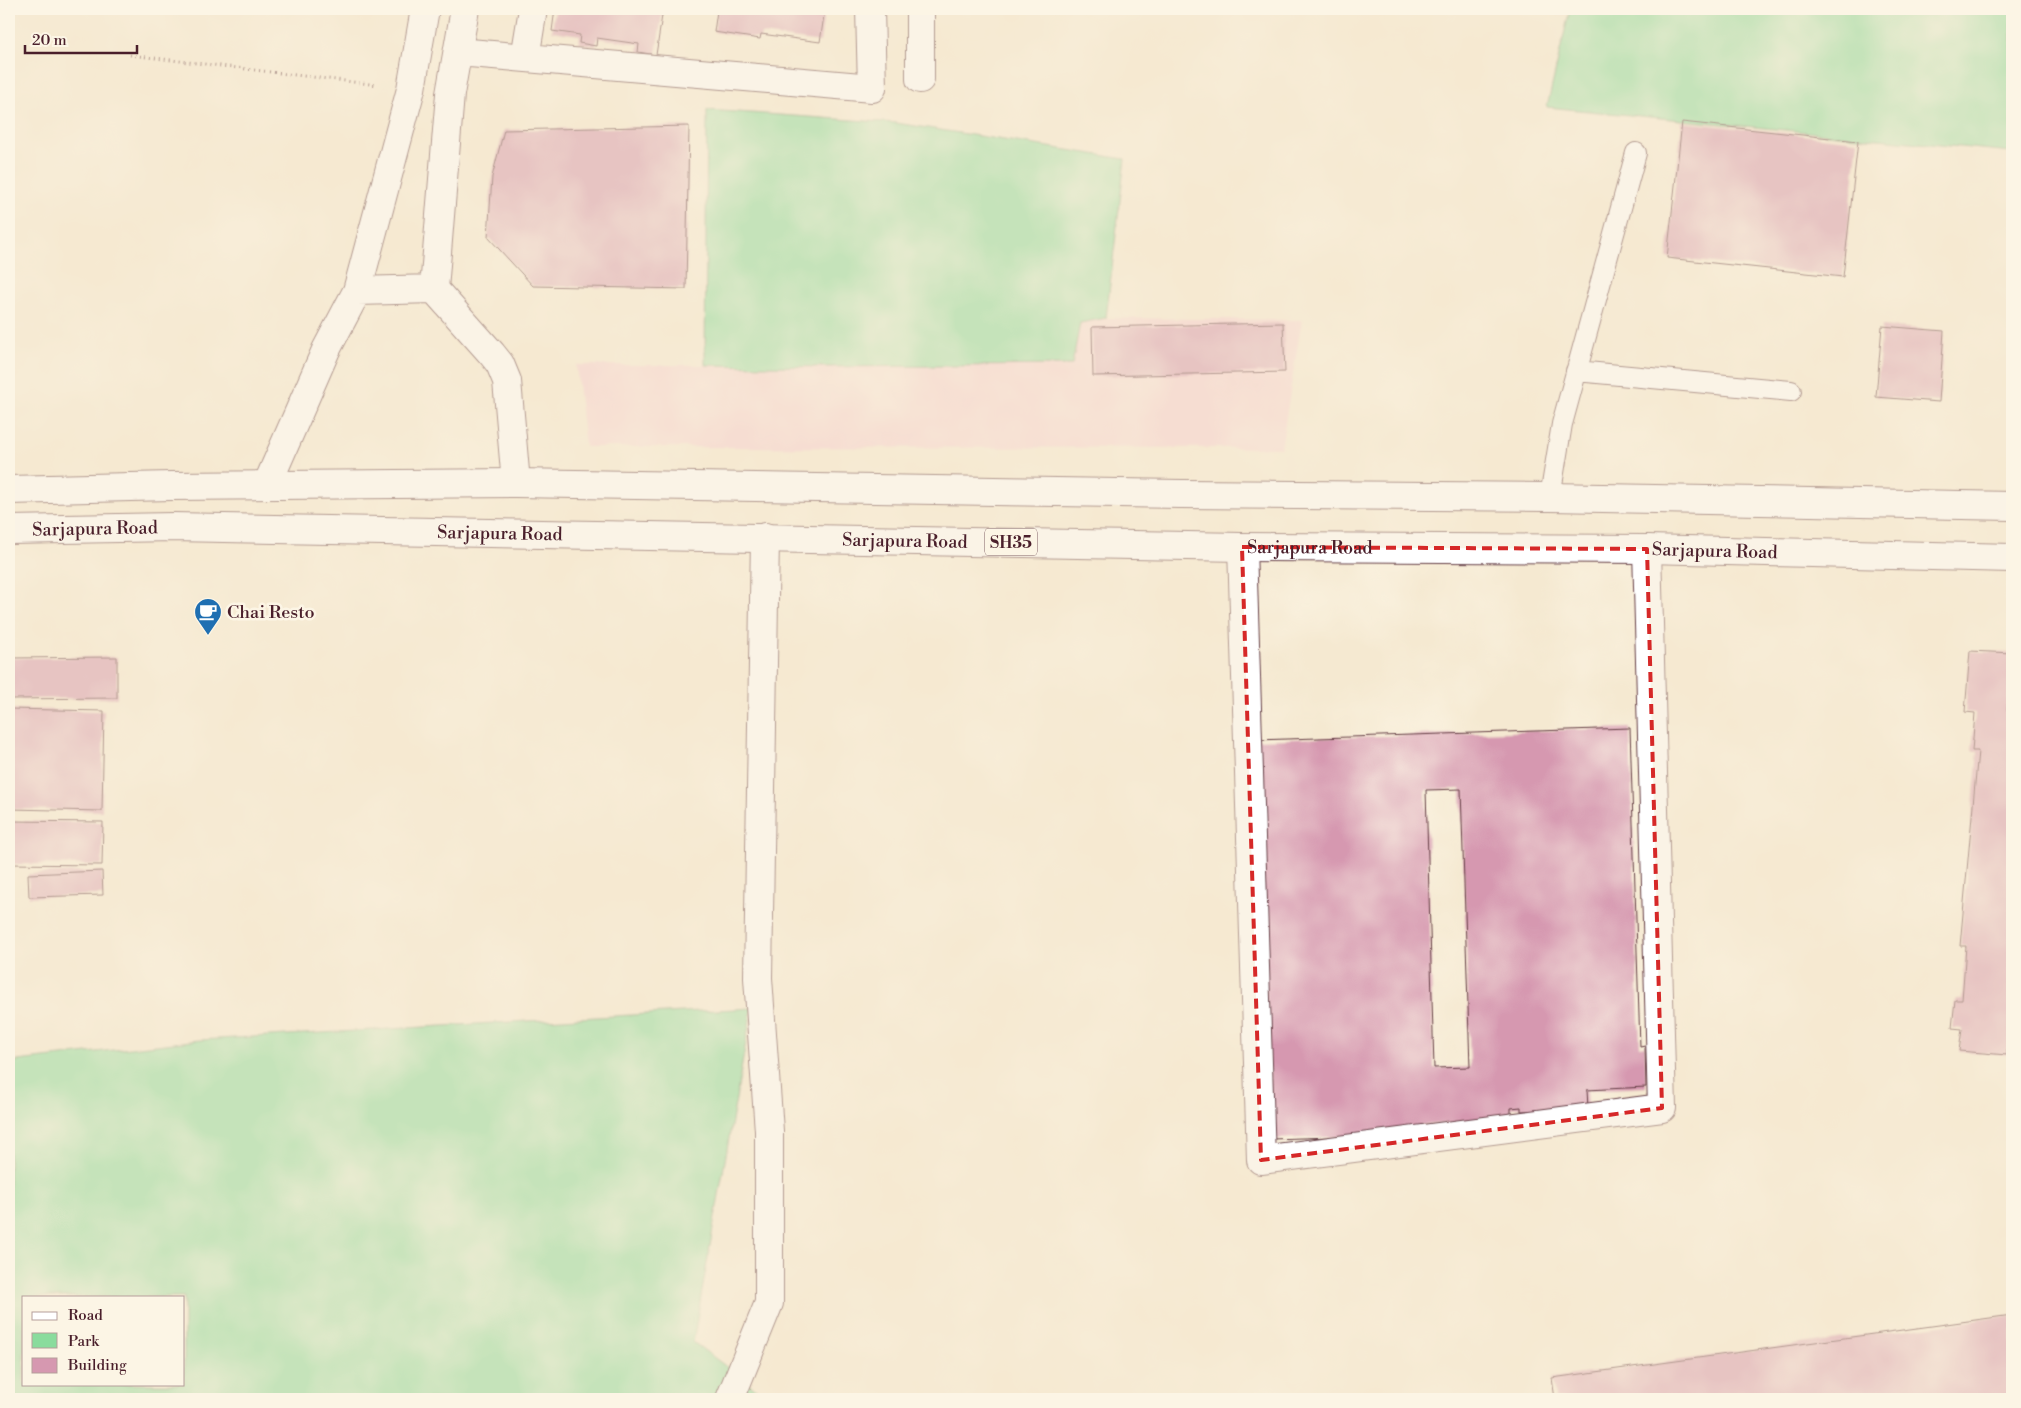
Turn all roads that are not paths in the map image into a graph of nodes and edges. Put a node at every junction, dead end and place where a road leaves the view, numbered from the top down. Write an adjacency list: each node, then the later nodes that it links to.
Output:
1 (425, 9): 9 (street)
2 (465, 9): 7 (street)
3 (533, 9): 6 (street)
4 (870, 9): 6 (street)
5 (920, 9): 8 (street)
6 (526, 58): 7 (street)
7 (455, 64): 9 (street); 11 (street)
8 (920, 79)
9 (413, 80): 12 (street)
10 (1636, 153): 13 (lane)
11 (434, 289): 12 (street); 15 (street)
12 (358, 292): 16 (street)
13 (1576, 370): 14 (lane); 19 (lane)
14 (1791, 391)
15 (516, 483): 16 (street); 19 (street)
16 (266, 485): 17 (street)
17 (171, 486): 18 (street); 21 (street)
18 (9, 490)
19 (1550, 497): 20 (street)
20 (2012, 506)
21 (172, 527): 22 (street, Sarjapura Road / SH35); 23 (street, Sarjapura Road / SH35)
22 (9, 530)
23 (765, 538): 24 (street, Sarjapura Road / SH35); 27 (street)
24 (1242, 547): 25 (street, Sarjapura Road / SH35); 25 (street)
25 (1647, 549): 26 (street, Sarjapura Road / SH35)
26 (2012, 558)
27 (730, 1399)

